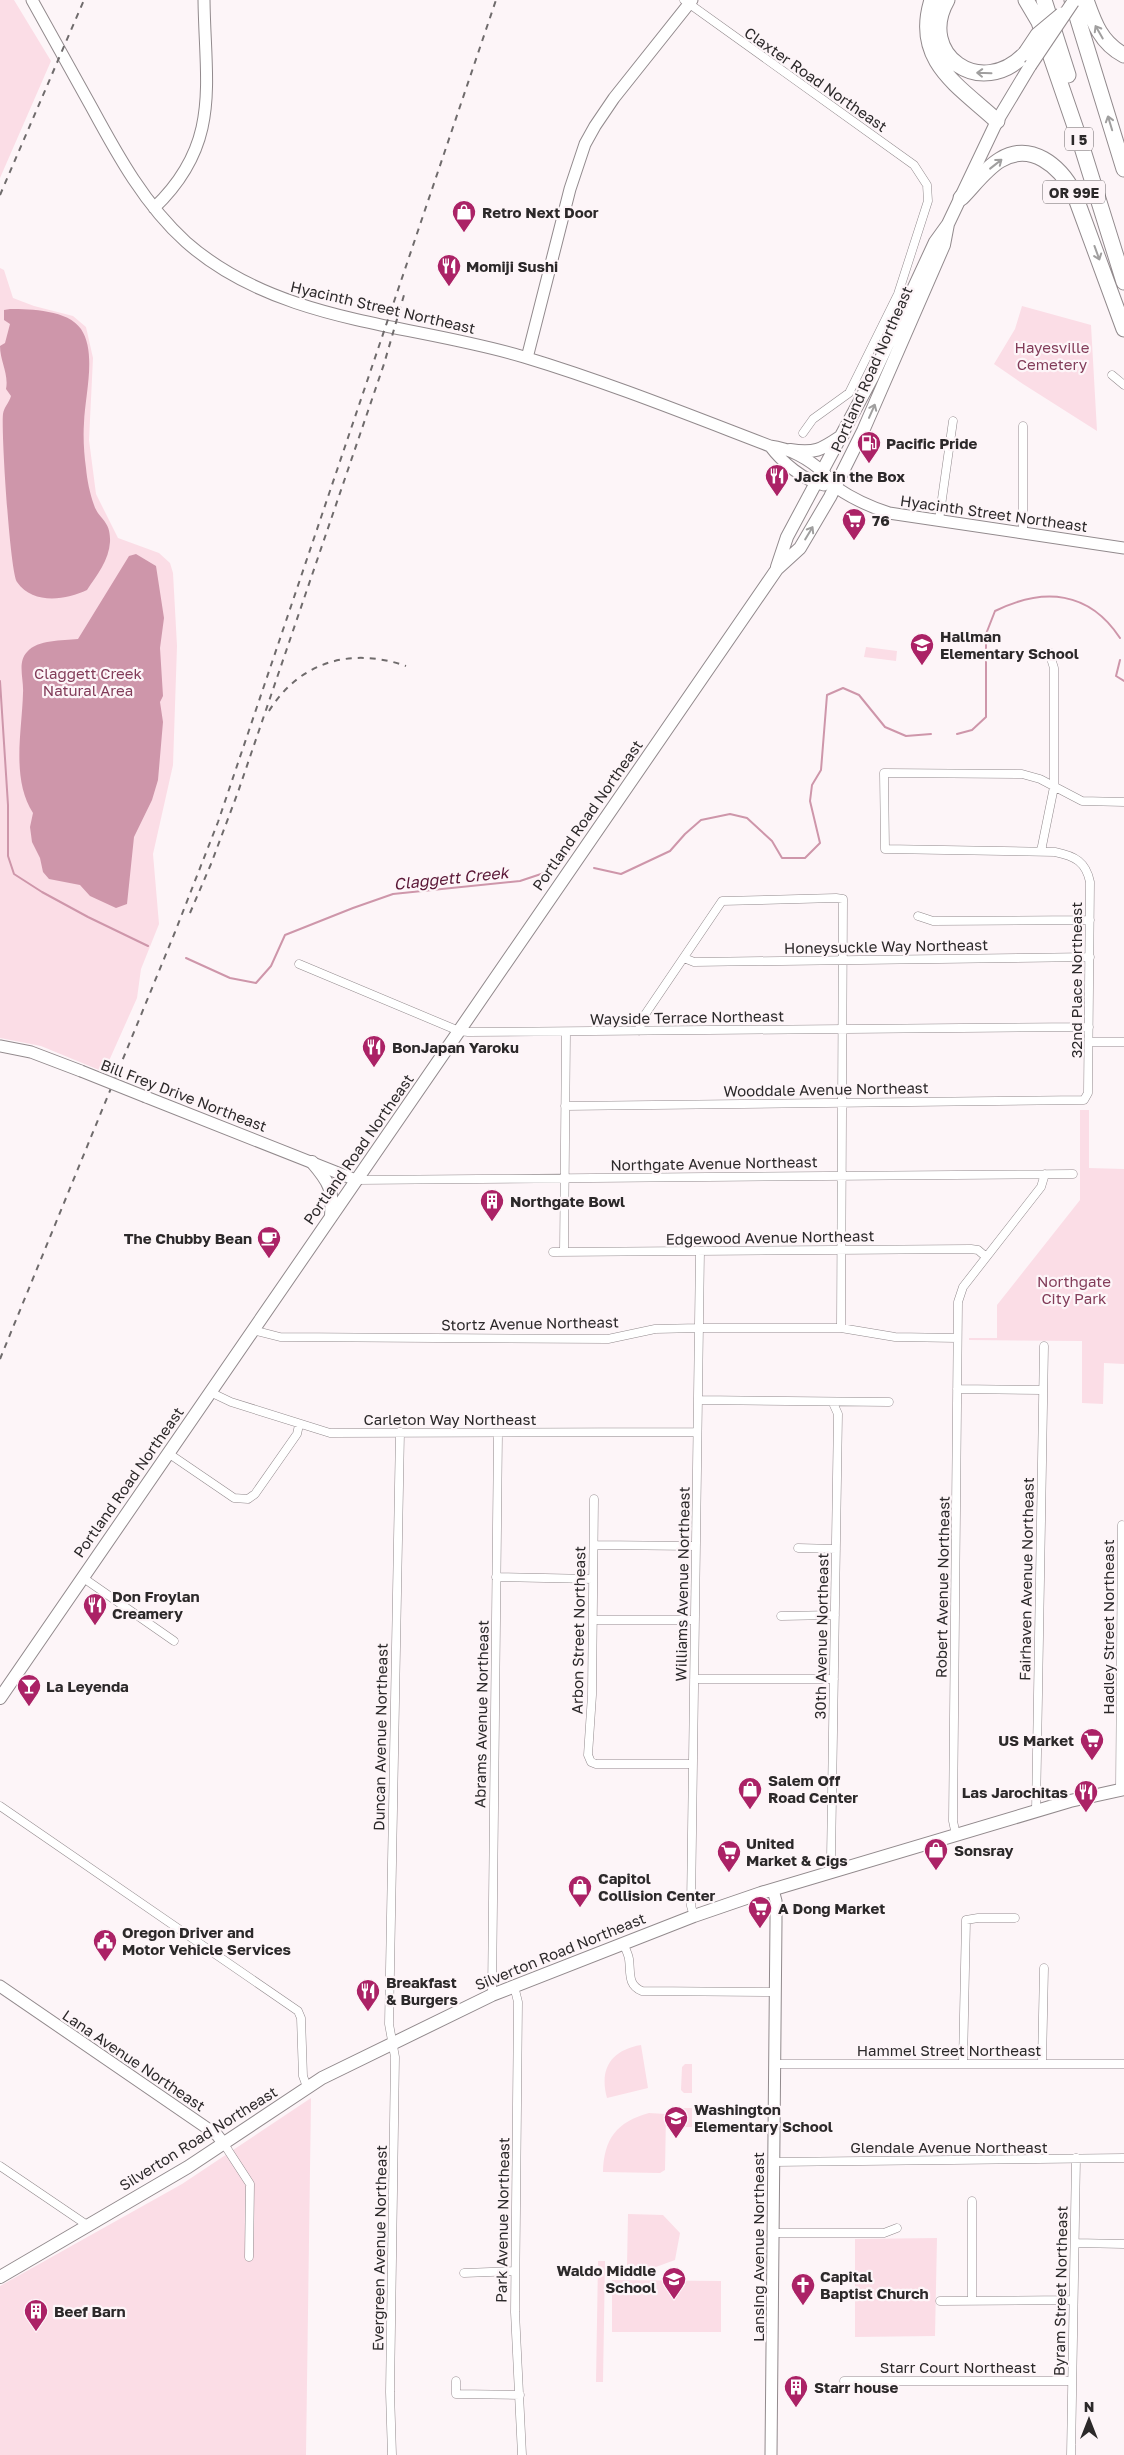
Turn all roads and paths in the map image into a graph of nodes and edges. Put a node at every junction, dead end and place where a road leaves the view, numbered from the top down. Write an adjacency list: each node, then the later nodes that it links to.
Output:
1 (32, 0): 15 (street, Hyacinth Street Northeast)
2 (204, 0): 15 (street)
3 (932, 0): 12 (highway)
4 (947, 0): 11 (highway, one-way to 4)
5 (1026, 0): 18 (highway, I 5)
6 (1044, 0): 17 (highway, I 5)
7 (1076, 0): 9 (main road, bridge); 10 (highway, one-way to 7); 13 (highway, I 5, one-way to 7)
8 (689, 1): 20 (street); 25 (street, Claxter Road Northeast)
9 (1062, 15): 11 (highway, bridge)
10 (1124, 55)
11 (1028, 60): 12 (main road, Portland Road Northeast)
12 (997, 121): 14 (main road, Portland Road Northeast)
13 (1124, 169)
14 (960, 198): 16 (main road, Portland Road Northeast); 19 (highway, OR 99E, one-way to 19)
15 (154, 208): 20 (street, Hyacinth Street Northeast)
16 (948, 224): 26 (main road, Portland Road Northeast); 30 (main road, Portland Road Northeast, one-way to 16)
17 (1124, 258)
18 (1124, 282)
19 (1124, 329)
20 (527, 358): 27 (street, Hyacinth Street Northeast)
21 (1112, 375): 22 (street)
22 (1124, 385)
23 (953, 421): 31 (street)
24 (1023, 426): 32 (street)
25 (803, 433)
26 (845, 433): 28 (main road); 29 (main road, Portland Road Northeast)
27 (770, 446): 28 (street, Hyacinth Street Northeast); 29 (street, Hyacinth Street Northeast)
28 (790, 450): 29 (street, Hyacinth Street Northeast)
29 (820, 478): 30 (street, Hyacinth Street Northeast); 34 (main road, Portland Road Northeast)
30 (835, 487): 31 (street, Hyacinth Street Northeast); 34 (main road, Portland Road Northeast, one-way to 30)
31 (939, 520): 32 (street, Hyacinth Street Northeast)
32 (1023, 532): 33 (street, Hyacinth Street Northeast)
33 (1124, 548)
34 (777, 569): 47 (main road, Portland Road Northeast)
35 (1049, 652): 36 (street)
36 (1054, 787): 37 (street); 38 (street); 38 (street)
37 (1124, 802)
38 (1041, 851): 40 (street, 32nd Place Northeast)
39 (918, 916): 40 (street)
40 (1090, 920): 41 (street, 32nd Place Northeast)
41 (1090, 957): 43 (street, Honeysuckle Way Northeast); 45 (street, 32nd Place Northeast)
42 (684, 958): 43 (street, Honeysuckle Way Northeast); 43 (street); 48 (street)
43 (844, 960): 46 (street)
44 (299, 964): 47 (street, Wayside Terrace Northeast)
45 (1089, 1027): 46 (street, Wayside Terrace Northeast); 50 (street, 32nd Place Northeast)
46 (843, 1028): 48 (street, Wayside Terrace Northeast); 54 (street)
47 (459, 1031): 49 (street, Wayside Terrace Northeast); 61 (main road, Portland Road Northeast)
48 (639, 1031): 49 (street, Wayside Terrace Northeast)
49 (566, 1032): 55 (street)
50 (1089, 1042): 51 (street); 53 (street, 32nd Place Northeast)
51 (1124, 1042)
52 (0, 1046): 56 (street, Bill Frey Drive Northeast, bridge)
53 (1086, 1099): 54 (street, Wooddale Avenue Northeast)
54 (843, 1103): 55 (street, Wooddale Avenue Northeast); 59 (street)
55 (566, 1106): 60 (street)
56 (312, 1162): 61 (street, Bill Frey Drive Northeast); 62 (main road)
57 (1045, 1174): 58 (street, Northgate Avenue Northeast); 59 (street, Northgate Avenue Northeast); 67 (street, Robert Avenue Northeast)
58 (1073, 1174)
59 (842, 1176): 60 (street, Northgate Avenue Northeast); 63 (street)
60 (564, 1179): 61 (street, Northgate Avenue Northeast); 66 (street)
61 (356, 1180): 62 (main road, Portland Road Northeast)
62 (331, 1216): 70 (main road, Portland Road Northeast)
63 (841, 1249): 64 (street, Edgewood Avenue Northeast); 67 (street, Edgewood Avenue Northeast); 69 (street)
64 (700, 1251): 66 (street, Edgewood Avenue Northeast); 68 (street, Williams Avenue Northeast)
65 (554, 1252): 66 (street, Edgewood Avenue Northeast)
66 (564, 1252)
67 (985, 1256): 71 (street, Robert Avenue Northeast)
68 (699, 1328): 69 (street, Stortz Avenue Northeast); 70 (street, Stortz Avenue Northeast); 76 (street, Williams Avenue Northeast)
69 (841, 1328): 71 (street, Stortz Avenue Northeast)
70 (253, 1330): 75 (main road, Portland Road Northeast)
71 (957, 1338): 73 (street, Robert Avenue Northeast)
72 (1044, 1346): 74 (street, Fairhaven Avenue Northeast)
73 (957, 1389): 74 (street); 105 (street, Robert Avenue Northeast)
74 (1042, 1390): 104 (street, Fairhaven Avenue Northeast)
75 (210, 1392): 79 (street, Carleton Way Northeast); 83 (main road, Portland Road Northeast)
76 (698, 1400): 78 (street); 81 (street, Williams Avenue Northeast)
77 (889, 1402): 78 (street)
78 (833, 1403): 89 (street, 30th Avenue Northeast)
79 (299, 1425): 80 (street, Carleton Way Northeast); 83 (street)
80 (400, 1432): 82 (street, Carleton Way Northeast); 116 (street, Duncan Avenue Northeast)
81 (697, 1432): 82 (street, Carleton Way Northeast); 87 (street, Williams Avenue Northeast)
82 (498, 1433): 91 (street, Abrams Avenue Northeast)
83 (168, 1453): 90 (main road, Portland Road Northeast)
84 (594, 1498): 86 (street, Arbon Street Northeast)
85 (1122, 1525): 102 (street, Hadley Street Northeast)
86 (594, 1545): 87 (street); 92 (street, Arbon Street Northeast)
87 (696, 1546): 96 (street, Williams Avenue Northeast)
88 (798, 1548): 89 (street)
89 (836, 1549): 93 (street, 30th Avenue Northeast)
90 (82, 1577): 97 (street); 100 (main road, Portland Road Northeast)
91 (496, 1577): 92 (street); 115 (street, Abrams Avenue Northeast)
92 (593, 1579): 95 (street, Arbon Street Northeast)
93 (835, 1615): 94 (street); 99 (street, 30th Avenue Northeast)
94 (781, 1616)
95 (593, 1620): 96 (street); 101 (street, Arbon Street Northeast)
96 (695, 1620): 98 (street, Williams Avenue Northeast)
97 (174, 1641)
98 (694, 1679): 99 (street); 101 (street, Williams Avenue Northeast)
99 (834, 1679): 106 (street, 30th Avenue Northeast)
100 (0, 1698)
101 (693, 1764): 108 (street, Williams Avenue Northeast)
102 (1122, 1789): 104 (main road, Silverton Road Northeast)
103 (0, 1806): 121 (street)
104 (1036, 1811): 105 (main road, Silverton Road Northeast)
105 (956, 1836): 106 (main road, Silverton Road Northeast)
106 (834, 1872): 107 (main road, Silverton Road Northeast)
107 (773, 1890): 108 (main road, Silverton Road Northeast); 114 (street, Lansing Avenue Northeast)
108 (694, 1916): 110 (main road, Silverton Road Northeast)
109 (1015, 1918): 117 (street)
110 (623, 1943): 113 (main road, Silverton Road Northeast); 114 (street)
111 (1044, 1968): 118 (street)
112 (0, 1986): 122 (street, Lana Avenue Northeast)
113 (514, 1986): 115 (main road, Silverton Road Northeast); 134 (street, Park Avenue Northeast)
114 (775, 1992): 119 (street, Lansing Avenue Northeast)
115 (492, 1995): 116 (main road, Silverton Road Northeast)
116 (392, 2042): 121 (main road, Silverton Road Northeast); 144 (street, Evergreen Avenue Northeast)
117 (963, 2063): 118 (street, Hammel Street Northeast); 119 (street, Hammel Street Northeast)
118 (1042, 2063): 120 (street, Hammel Street Northeast)
119 (774, 2064): 125 (street, Lansing Avenue Northeast)
120 (1124, 2064)
121 (307, 2087): 122 (main road, Silverton Road Northeast)
122 (224, 2144): 128 (main road, Silverton Road Northeast); 133 (street, Lana Avenue Northeast)
123 (1076, 2158): 124 (street, Glendale Avenue Northeast); 125 (street, Glendale Avenue Northeast); 131 (street, Byram Street Northeast)
124 (1124, 2158)
125 (774, 2162): 130 (street, Lansing Avenue Northeast)
126 (0, 2166): 128 (street)
127 (972, 2201): 137 (street)
128 (87, 2225): 136 (main road, Silverton Road Northeast)
129 (897, 2228): 130 (street)
130 (773, 2233): 146 (street, Lansing Avenue Northeast)
131 (1075, 2243): 132 (street); 138 (street, Byram Street Northeast)
132 (1124, 2244)
133 (249, 2257)
134 (515, 2271): 135 (street); 143 (street, Park Avenue Northeast)
135 (464, 2273)
136 (0, 2277)
137 (972, 2300): 138 (street); 139 (street)
138 (1073, 2300): 142 (street, Byram Street Northeast)
139 (940, 2301)
140 (456, 2381): 143 (street)
141 (844, 2381): 142 (street, Starr Court Northeast)
142 (1072, 2381): 147 (street, Byram Street Northeast)
143 (520, 2395): 145 (street, Park Avenue Northeast)
144 (392, 2455)
145 (522, 2455)
146 (770, 2455)
147 (1071, 2455)

